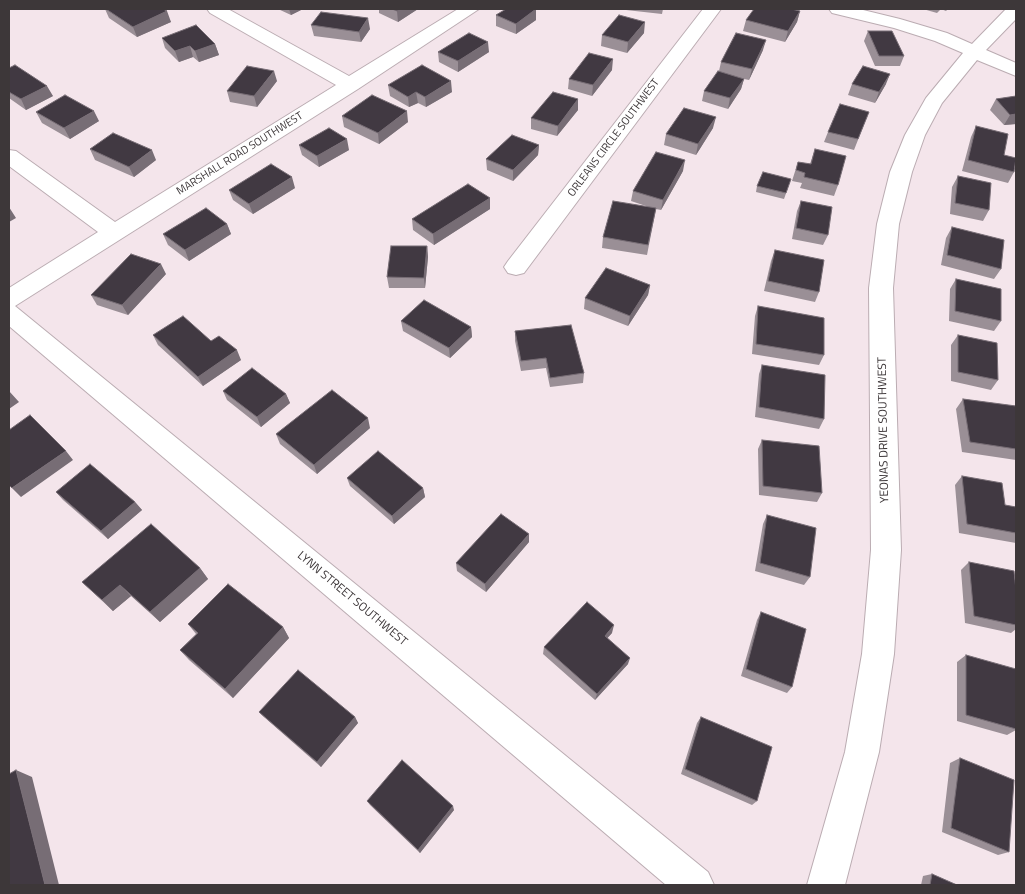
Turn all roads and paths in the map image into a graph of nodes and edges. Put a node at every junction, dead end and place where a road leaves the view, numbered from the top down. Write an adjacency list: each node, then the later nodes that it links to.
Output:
1 (216, 9): 8 (street)
2 (470, 9): 8 (street, MARSHALL ROAD SOUTHWEST)
3 (712, 9): 11 (street, ORLEANS CIRCLE SOUTHWEST)
4 (838, 9): 6 (street)
5 (1016, 9): 6 (street, YEONAS DRIVE SOUTHWEST)
6 (975, 50): 7 (street); 15 (street, YEONAS DRIVE SOUTHWEST)
7 (1016, 70)
8 (351, 85): 10 (street, MARSHALL ROAD SOUTHWEST)
9 (9, 156): 10 (street)
10 (115, 233): 12 (street, MARSHALL ROAD SOUTHWEST)
11 (516, 267)
12 (9, 299)
13 (9, 313): 14 (street, LYNN STREET SOUTHWEST)
14 (695, 885)
15 (826, 885)

